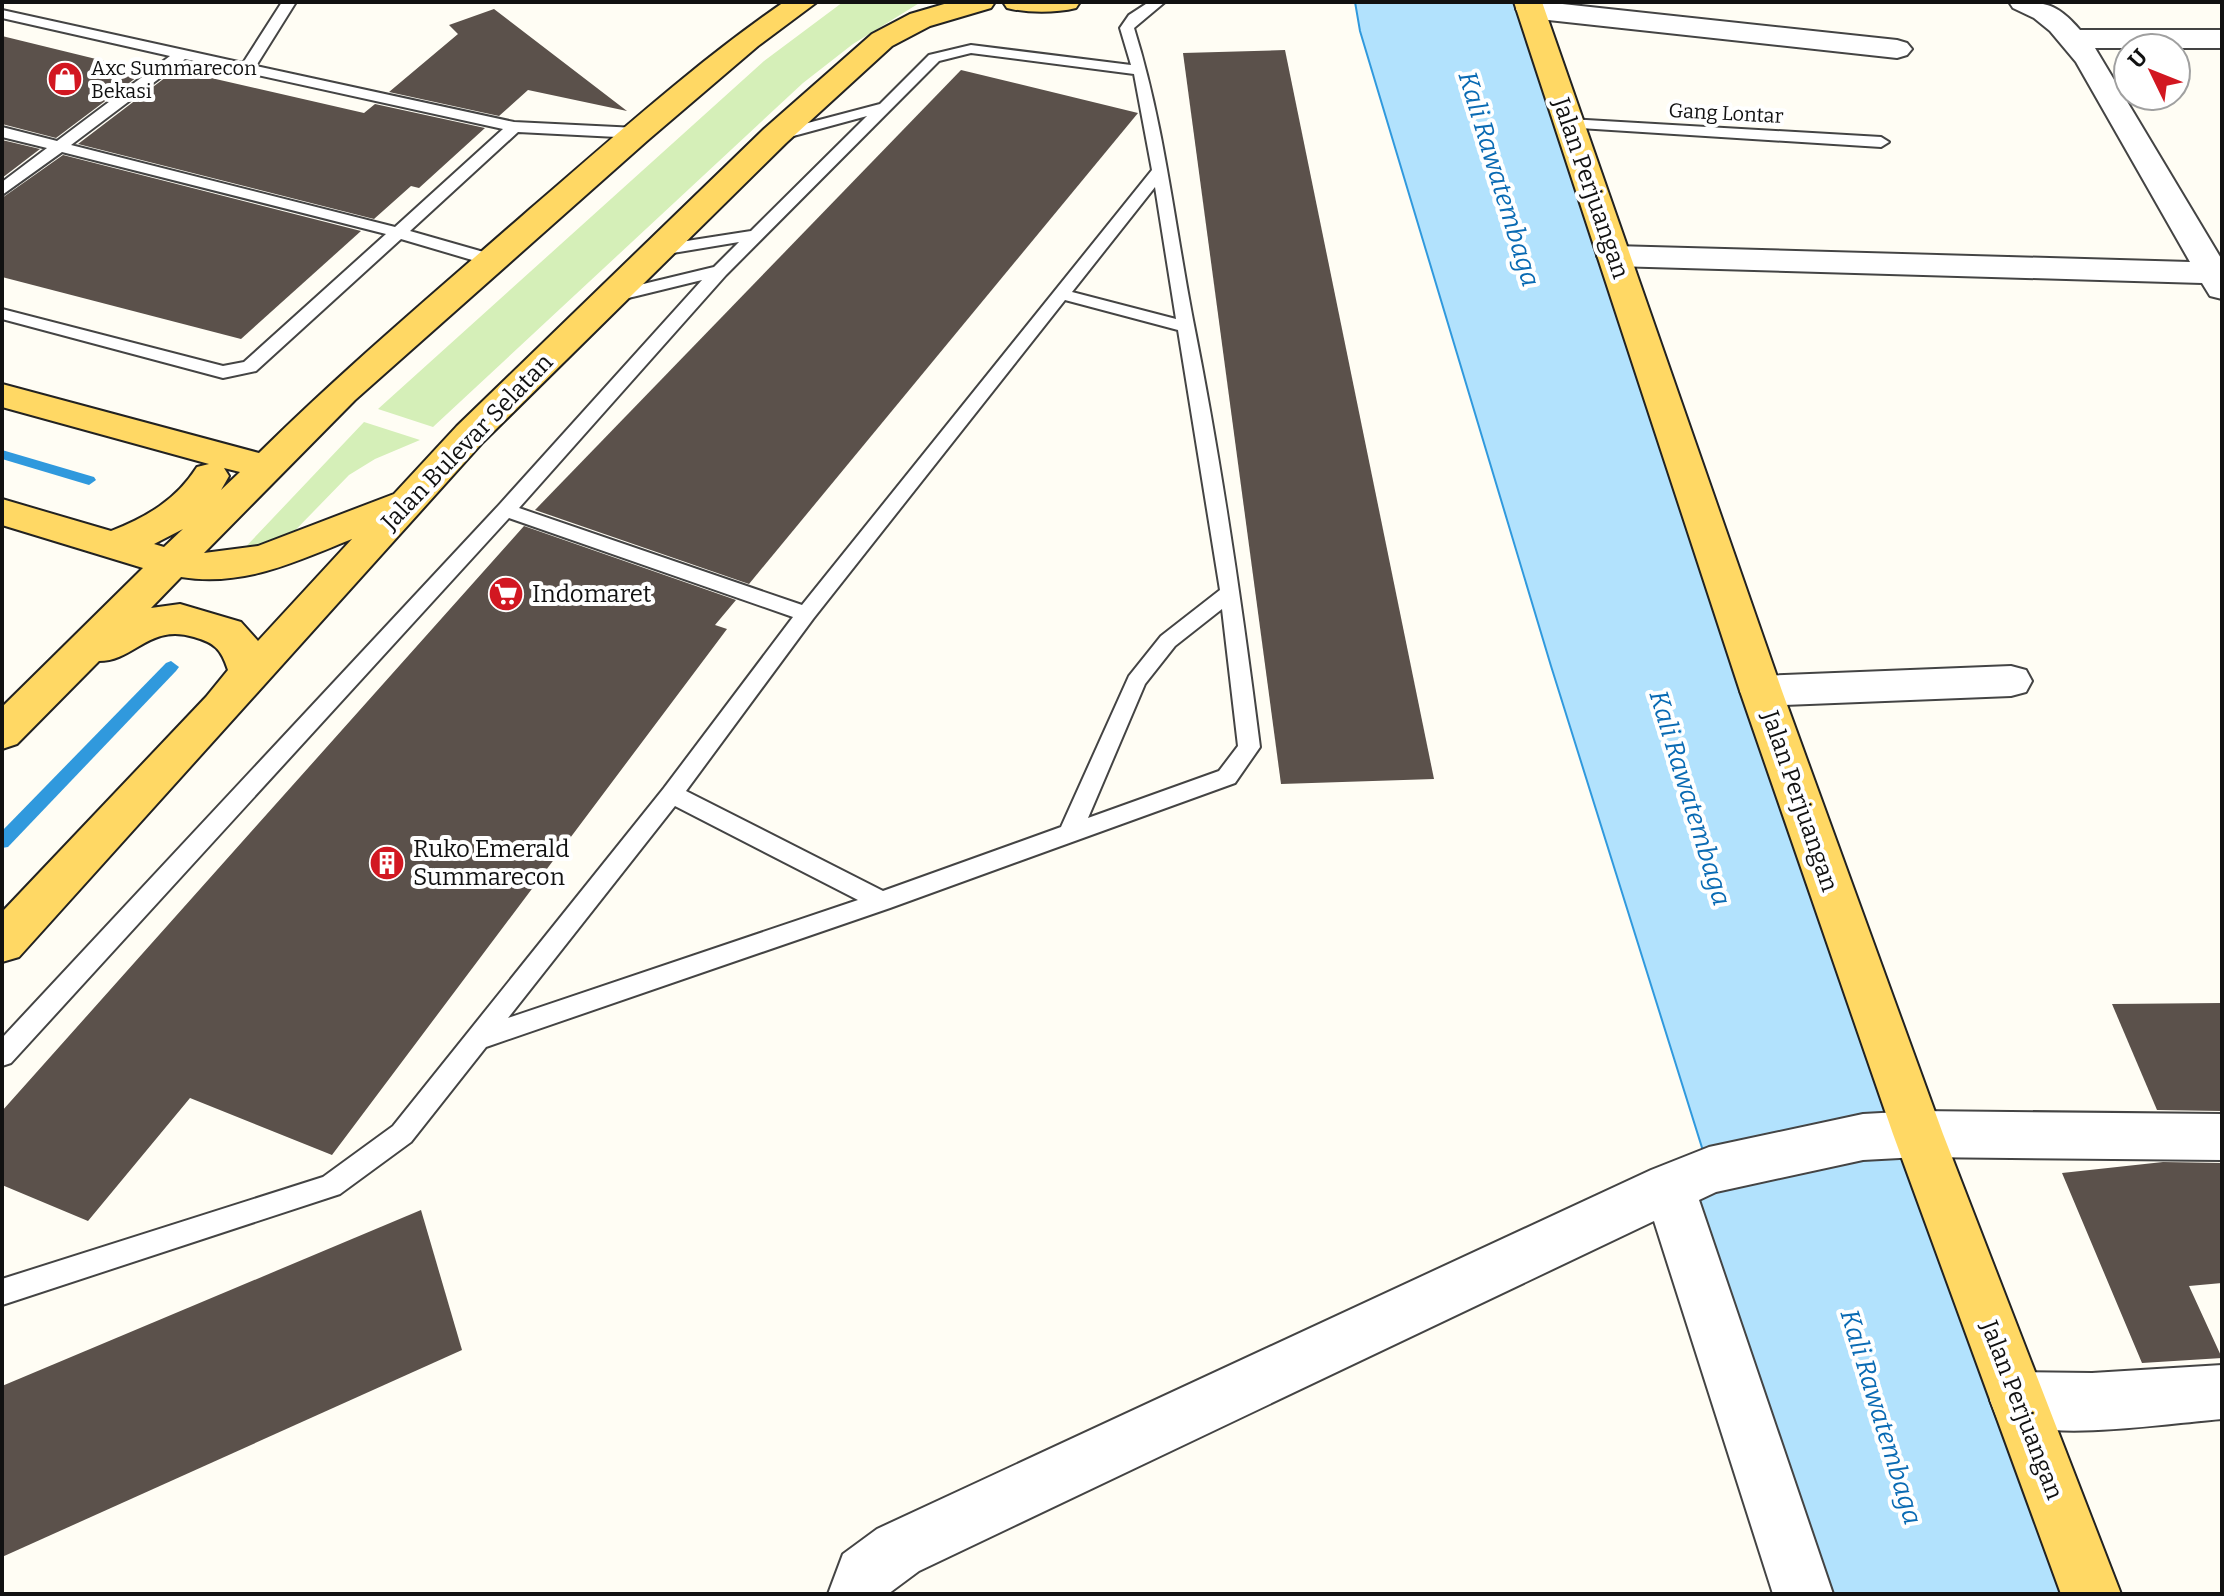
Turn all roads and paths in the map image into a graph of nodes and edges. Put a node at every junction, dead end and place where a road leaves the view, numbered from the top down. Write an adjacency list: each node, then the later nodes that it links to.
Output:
1 (289, 2): 15 (lane)
2 (803, 2): 21 (main road)
3 (981, 2): 9 (main road, Jalan Bulevar Selatan)
4 (1017, 2): 5 (main road)
5 (1066, 2)
6 (1158, 2): 16 (lane)
7 (2023, 2): 11 (street)
8 (1529, 6): 13 (street); 18 (main road, Jalan Perjuangan)
9 (938, 8): 22 (main road, Jalan Bulevar Selatan)
10 (2, 14): 14 (lane)
11 (2074, 39): 12 (street); 29 (street)
12 (2222, 39)
13 (1897, 49)
14 (183, 53): 15 (lane); 24 (lane)
15 (248, 67): 19 (lane)
16 (1141, 71): 17 (lane); 25 (lane)
17 (882, 107): 22 (lane); 28 (lane)
18 (1569, 124): 23 (lane, Gang Lontar); 31 (main road, Jalan Perjuangan)
19 (514, 127): 21 (lane); 27 (lane)
20 (2, 132): 24 (lane)
21 (637, 133): 32 (main road)
22 (775, 136): 30 (main road, Jalan Bulevar Selatan)
23 (1881, 142)
24 (58, 146): 26 (lane); 27 (lane)
25 (1160, 170): 35 (lane); 38 (lane)
26 (2, 190)
27 (400, 233): 32 (lane); 37 (lane)
28 (755, 235): 30 (lane); 33 (lane)
29 (2208, 240): 34 (street)
30 (661, 250): 36 (main road, Jalan Bulevar Selatan)
31 (1614, 256): 34 (street); 51 (main road, Jalan Perjuangan)
32 (495, 261): 41 (main road)
33 (720, 271): 36 (lane); 43 (lane)
34 (2217, 281)
35 (1061, 294): 38 (lane); 48 (lane)
36 (612, 297): 42 (main road, Jalan Bulevar Selatan)
37 (2, 314)
38 (1187, 327): 47 (lane)
39 (2, 395): 40 (main road)
40 (194, 448): 41 (main road); 45 (main road)
41 (266, 467): 46 (main road)
42 (405, 502): 46 (main road); 52 (main road, Jalan Bulevar Selatan)
43 (506, 510): 48 (lane); 59 (lane)
44 (2, 512): 45 (main road)
45 (113, 545): 46 (main road)
46 (169, 562): 49 (main road)
47 (1230, 592): 55 (lane); 55 (lane)
48 (806, 614): 54 (lane)
49 (65, 668): 52 (main road); 53 (main road)
50 (2011, 681): 51 (street)
51 (1761, 691): 60 (main road, Jalan Perjuangan)
52 (221, 708): 57 (main road, Jalan Bulevar Selatan)
53 (2, 733)
54 (672, 794): 56 (lane); 58 (lane)
55 (1070, 833): 56 (lane)
56 (882, 901): 58 (lane)
57 (2, 943)
58 (480, 1039): 63 (lane)
59 (2, 1055)
60 (1918, 1134): 61 (street); 62 (street); 65 (main road, Jalan Perjuangan)
61 (2222, 1137)
62 (1689, 1178): 66 (street); 67 (street)
63 (2, 1292)
64 (2222, 1392): 65 (street)
65 (2018, 1400): 68 (main road, Jalan Perjuangan)
66 (858, 1594)
67 (1803, 1594)
68 (2091, 1594)

